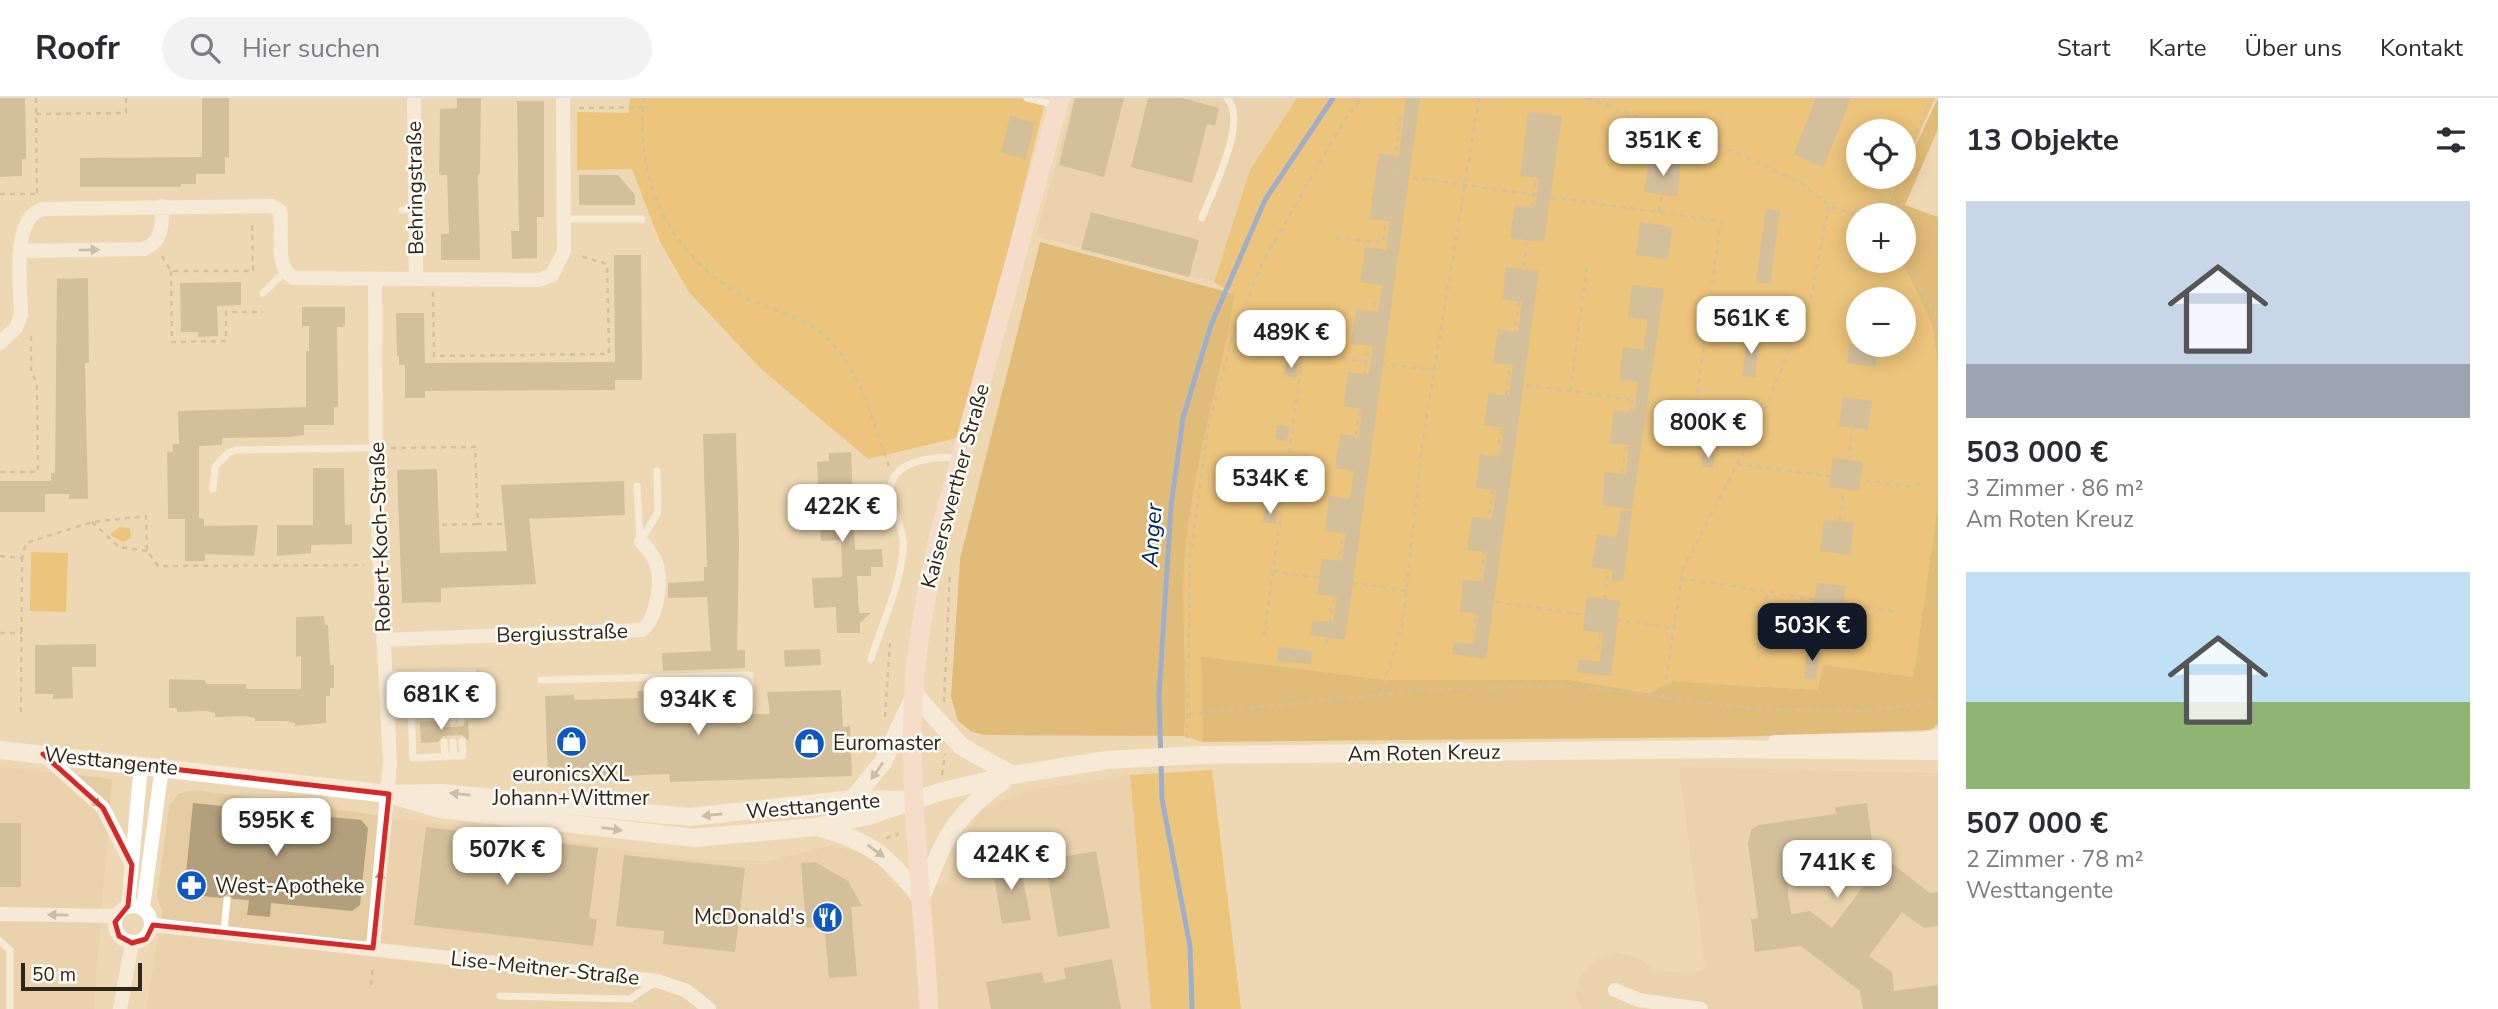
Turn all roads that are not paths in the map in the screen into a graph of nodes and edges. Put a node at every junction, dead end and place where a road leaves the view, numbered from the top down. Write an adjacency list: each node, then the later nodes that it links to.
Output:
1 (414, 98): 12 (street, Behringstraße)
2 (1027, 98): 4 (lane)
3 (1227, 98): 7 (lane)
4 (1059, 102): 17 (main road, Kaiserswerther Straße)
5 (563, 103): 8 (street)
6 (162, 206): 10 (street); 10 (street, one-way to 6); 11 (street)
7 (1202, 218)
8 (564, 219): 9 (lane); 12 (street)
9 (642, 219)
10 (21, 251): 15 (street)
11 (285, 272): 13 (street); 14 (lane)
12 (416, 278): 13 (street)
13 (374, 279): 16 (street, Robert-Koch-Straße)
14 (263, 293)
15 (0, 343)
16 (376, 448): 20 (lane); 24 (street, Robert-Koch-Straße)
17 (960, 458): 21 (lane); 29 (main road, Kaiserswerther Straße)
18 (657, 471): 23 (lane)
19 (637, 486): 23 (lane)
20 (214, 489)
21 (898, 518): 22 (lane); 25 (lane)
22 (867, 519)
23 (641, 541): 24 (street, Bergiusstraße)
24 (383, 640): 27 (street, Robert-Koch-Straße)
25 (871, 660)
26 (473, 673): 27 (lane)
27 (385, 675): 34 (street, Robert-Koch-Straße)
28 (541, 680): 30 (lane)
29 (915, 695): 46 (street); 48 (street, one-way to 48); 49 (main road, Kaiserswerther Straße)
30 (751, 704)
31 (443, 706): 32 (lane); 32 (lane); 33 (lane)
32 (452, 706): 35 (lane)
33 (411, 707): 34 (lane); 43 (lane)
34 (387, 708): 47 (street, Robert-Koch-Straße)
35 (461, 720)
36 (1938, 736): 39 (street)
37 (444, 742): 43 (lane)
38 (458, 742): 43 (lane)
39 (1728, 749): 41 (street, Am Roten Kreuz); 46 (street, Am Roten Kreuz)
40 (0, 750): 42 (street, Westtangente)
41 (1938, 751)
42 (43, 754): 44 (street, Westtangente); 51 (street, one-way to 51)
43 (444, 757)
44 (141, 765): 45 (street, Westtangente); 51 (street)
45 (162, 767): 47 (street, Westtangente); 54 (street)
46 (1012, 775): 49 (street, Am Roten Kreuz); 52 (street)
47 (389, 794): 48 (street, Westtangente, one-way to 47); 50 (street, Westtangente, one-way to 50); 61 (street, one-way to 47)
48 (853, 799): 49 (street, Westtangente)
49 (914, 800): 50 (street, Westtangente); 52 (main road, Kaiserswerther Straße)
50 (816, 827): 52 (street, one-way to 52)
51 (132, 865): 54 (street)
52 (921, 898): 68 (main road, Kaiserswerther Straße)
53 (227, 901): 58 (lane)
54 (135, 906): 56 (street); 57 (street)
55 (0, 914): 56 (street, one-way to 55)
56 (116, 916): 60 (street)
57 (153, 925): 58 (street, Lise-Meitner-Straße); 60 (street)
58 (224, 931): 61 (street, Lise-Meitner-Straße)
59 (0, 941): 65 (lane)
60 (132, 943): 66 (street)
61 (374, 948): 62 (street, Lise-Meitner-Straße)
62 (658, 981): 64 (lane); 67 (street, Lise-Meitner-Straße)
63 (1615, 990): 69 (street)
64 (500, 996)
65 (10, 1009)
66 (120, 1009)
67 (709, 1009)
68 (929, 1009)
69 (1701, 1009)

